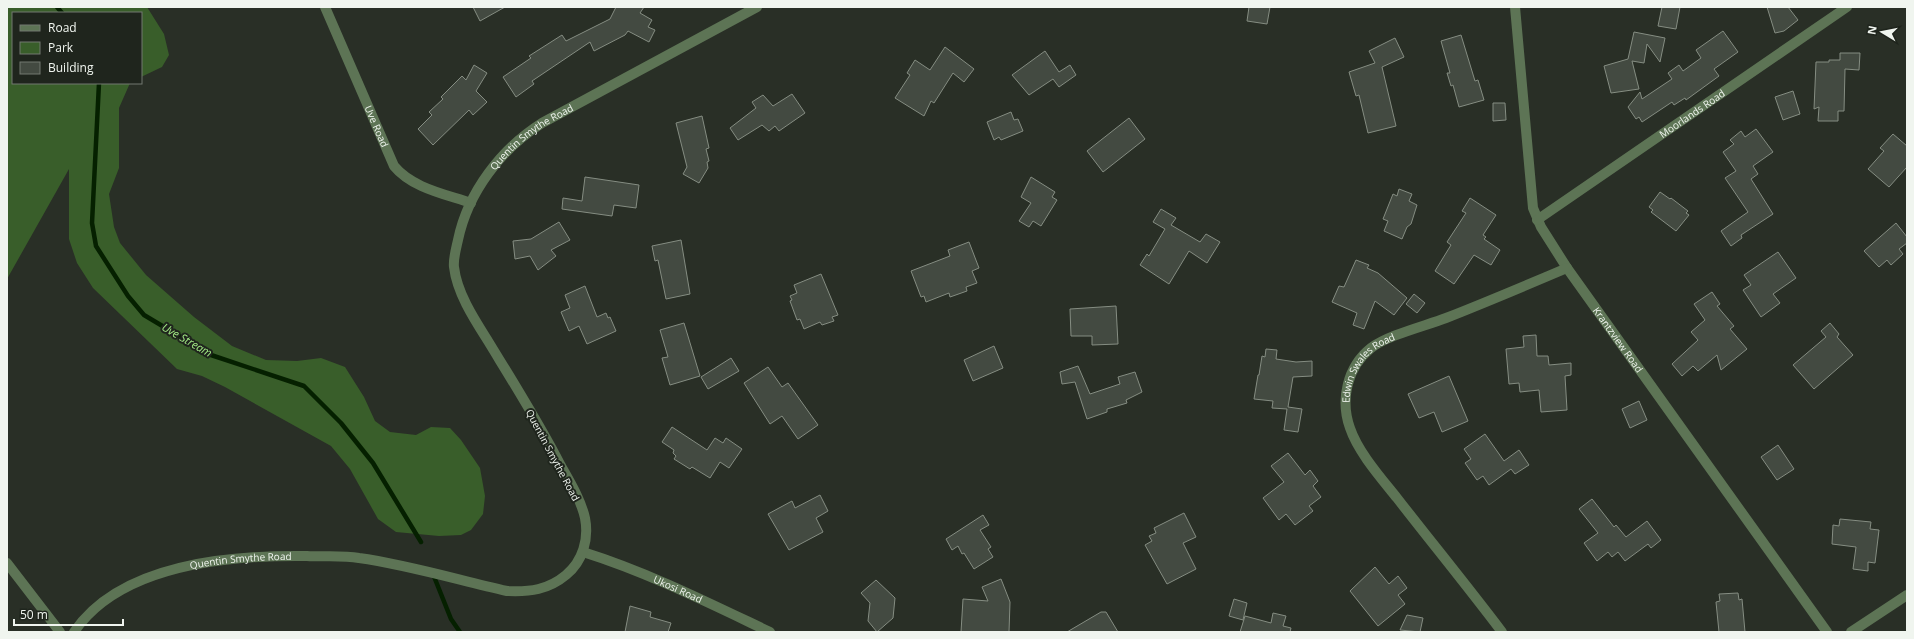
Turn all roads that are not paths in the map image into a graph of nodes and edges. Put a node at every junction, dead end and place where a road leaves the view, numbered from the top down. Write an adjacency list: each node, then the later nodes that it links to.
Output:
1 (325, 7): 5 (street, Uve Road)
2 (757, 7): 5 (street, Quentin Smythe Road)
3 (1515, 7): 6 (street, Krantzview Road)
4 (1847, 7): 6 (street, Moorlands Road)
5 (471, 203): 8 (street, Quentin Smythe Road)
6 (1537, 220): 7 (street, Krantzview Road)
7 (1567, 268): 14 (street, Edwin Swales Road); 15 (street, Krantzview Road)
8 (582, 552): 12 (street, Quentin Smythe Road); 13 (street, Ukosi Road)
9 (7, 563): 11 (street)
10 (1907, 595): 16 (street)
11 (60, 632)
12 (74, 632)
13 (770, 632)
14 (1502, 632)
15 (1827, 632)
16 (1851, 632)

